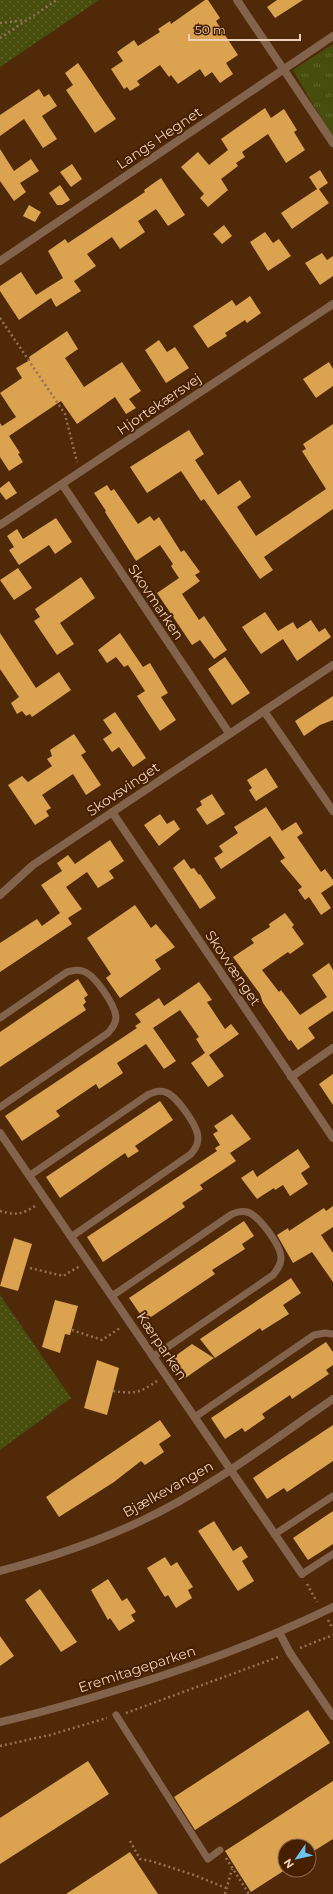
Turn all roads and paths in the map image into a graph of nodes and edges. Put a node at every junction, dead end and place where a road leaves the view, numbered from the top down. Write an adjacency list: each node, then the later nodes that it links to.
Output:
1 (57, 0): 3 (path)
2 (237, 0): 7 (street)
3 (27, 20): 4 (path); 6 (path)
4 (0, 22)
5 (333, 36): 7 (street, Langs Hegnet)
6 (0, 38)
7 (284, 69): 8 (street); 9 (street, Langs Hegnet)
8 (333, 143)
9 (0, 261)
10 (333, 304): 12 (street, Hjortekærsvej)
11 (0, 318): 12 (path)
12 (80, 472): 13 (street, Hjortekærsvej)
13 (62, 484): 14 (street, Hjortekærsvej); 17 (street, Skovmarken)
14 (0, 525)
15 (333, 666): 16 (street, Skovsvinget)
16 (264, 711): 17 (street, Skovsvinget); 18 (street)
17 (229, 734): 19 (street, Skovsvinget)
18 (333, 811)
19 (112, 812): 20 (street, Skovsvinget); 23 (street, Skovvænget)
20 (0, 895)
21 (0, 1018): 24 (lane)
22 (333, 1048): 23 (street)
23 (291, 1077): 26 (street, Skovvænget)
24 (0, 1108)
25 (0, 1133): 27 (street, Kærparken)
26 (333, 1138)
27 (29, 1176): 28 (street, Kærparken); 30 (lane)
28 (45, 1199): 29 (path); 30 (street, Kærparken)
29 (0, 1211)
30 (71, 1237): 31 (street, Kærparken)
31 (88, 1262): 32 (path); 33 (street, Kærparken)
32 (30, 1268)
33 (112, 1296): 34 (street, Kærparken); 37 (lane)
34 (129, 1322): 35 (path); 37 (street, Kærparken)
35 (72, 1330)
36 (333, 1334): 41 (lane)
37 (153, 1357): 38 (street, Kærparken)
38 (166, 1376): 39 (path); 41 (street, Kærparken)
39 (113, 1391)
40 (333, 1399): 42 (street, Bjælkevangen)
41 (195, 1417): 42 (street, Kærparken)
42 (230, 1469): 44 (street, Kærparken); 46 (street, Bjælkevangen)
43 (333, 1496): 44 (lane)
44 (275, 1534): 47 (street, Kærparken)
45 (333, 1554): 47 (lane)
46 (0, 1571)
47 (302, 1574)
48 (333, 1608): 49 (street, Eremitageparken)
49 (279, 1632): 51 (street); 54 (street, Eremitageparken)
50 (333, 1635): 51 (path)
51 (290, 1653): 52 (path); 53 (street)
52 (116, 1715): 55 (path); 57 (lane)
53 (333, 1716)
54 (0, 1722)
55 (0, 1746)
56 (130, 1841): 59 (path)
57 (220, 1850): 58 (path)
58 (232, 1868): 59 (path); 61 (path)
59 (226, 1888): 60 (path)
60 (224, 1894)
61 (249, 1894)

